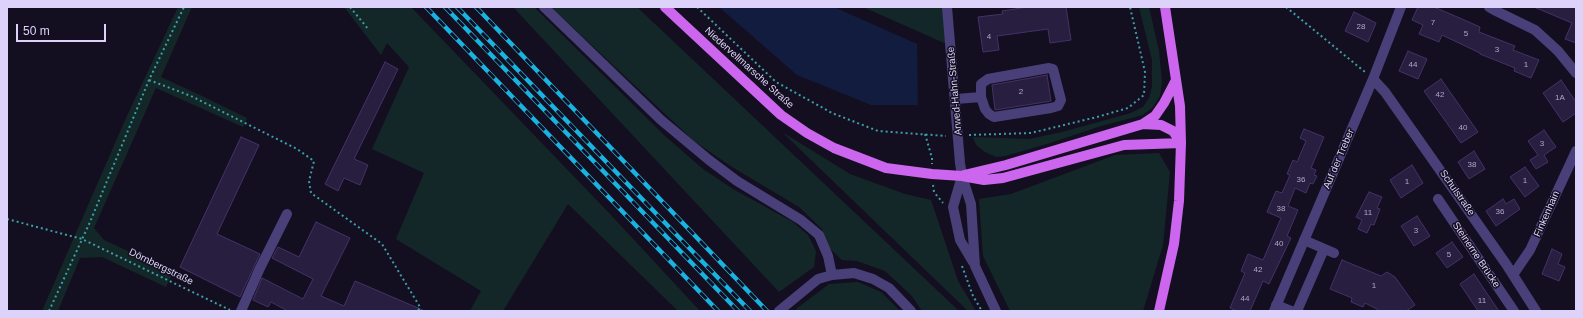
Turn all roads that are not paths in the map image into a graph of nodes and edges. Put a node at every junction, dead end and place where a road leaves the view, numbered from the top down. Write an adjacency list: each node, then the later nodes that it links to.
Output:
1 (544, 7): 21 (street)
2 (665, 7): 16 (main road, Niedervellmarsche Straße)
3 (947, 7): 11 (street, Arwed-Hahn-Straße)
4 (1165, 7): 9 (main road)
5 (1401, 7): 8 (street, Auf der Treber)
6 (1490, 7): 7 (street)
7 (1576, 73)
8 (1373, 79): 19 (street, Auf der Treber); 22 (street, Schulstraße)
9 (1176, 80): 12 (main road); 13 (main road)
10 (981, 97): 10 (street); 11 (street)
11 (956, 99): 16 (street, Arwed-Hahn-Straße)
12 (1143, 124): 13 (main road); 16 (main road)
13 (1182, 143): 16 (main road); 28 (main road)
14 (1576, 151): 15 (street, Finkenhain)
15 (1572, 168): 22 (street, Finkenhain)
16 (962, 176): 20 (street); 20 (street)
17 (1438, 199): 31 (street, Steinerne Brücke)
18 (286, 214): 24 (street)
19 (1304, 240): 23 (street, Auf der Treber); 30 (street)
20 (975, 266): 27 (street)
21 (832, 275): 25 (street); 26 (street)
22 (1513, 275): 32 (street, Schulstraße)
23 (1275, 308): 29 (street)
24 (242, 311)
25 (779, 311)
26 (911, 311)
27 (996, 311)
28 (1159, 311)
29 (1291, 311)
30 (1297, 311)
31 (1514, 311)
32 (1536, 311)

